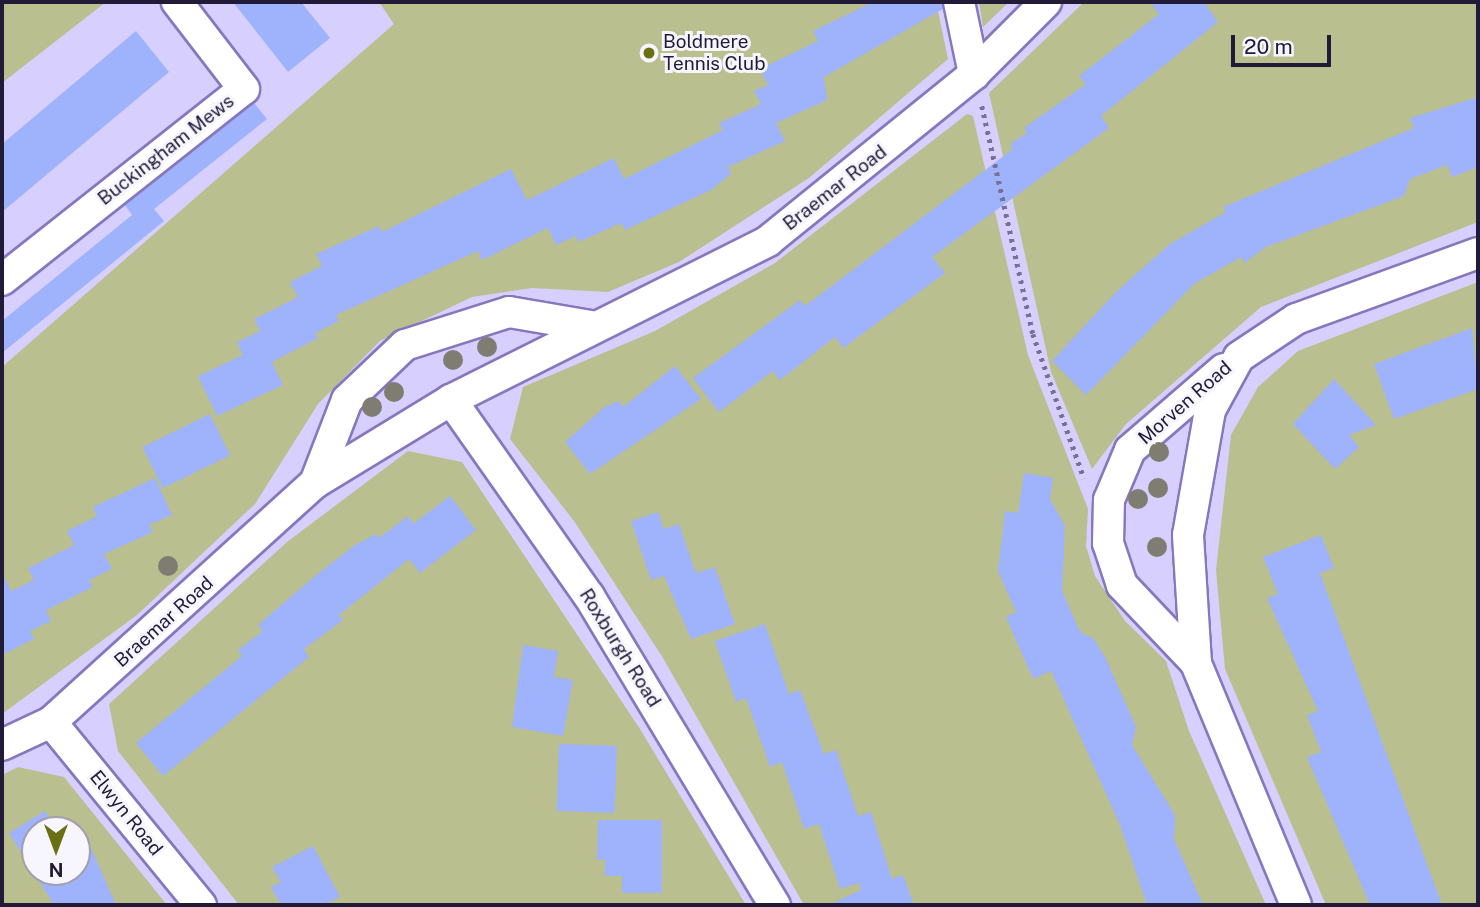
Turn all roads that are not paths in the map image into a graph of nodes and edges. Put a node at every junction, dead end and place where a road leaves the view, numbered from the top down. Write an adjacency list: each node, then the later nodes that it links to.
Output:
1 (177, 2): 6 (street, Buckingham Mews)
2 (959, 2): 4 (street)
3 (1046, 2): 4 (street, Braemar Road)
4 (974, 74): 7 (street, Braemar Road)
5 (1478, 253): 8 (street, Morven Road)
6 (2, 280)
7 (591, 326): 9 (street, Braemar Road); 10 (street, Braemar Road)
8 (1239, 357): 11 (street, Morven Road); 11 (street, Morven Road)
9 (451, 400): 10 (street, Braemar Road); 15 (street, Roxburgh Road)
10 (315, 483): 12 (street, Braemar Road)
11 (1196, 663): 16 (street, Morven Road)
12 (51, 722): 13 (street, Braemar Road); 14 (street, Elwyn Road)
13 (2, 745)
14 (201, 905)
15 (775, 905)
16 (1296, 905)

